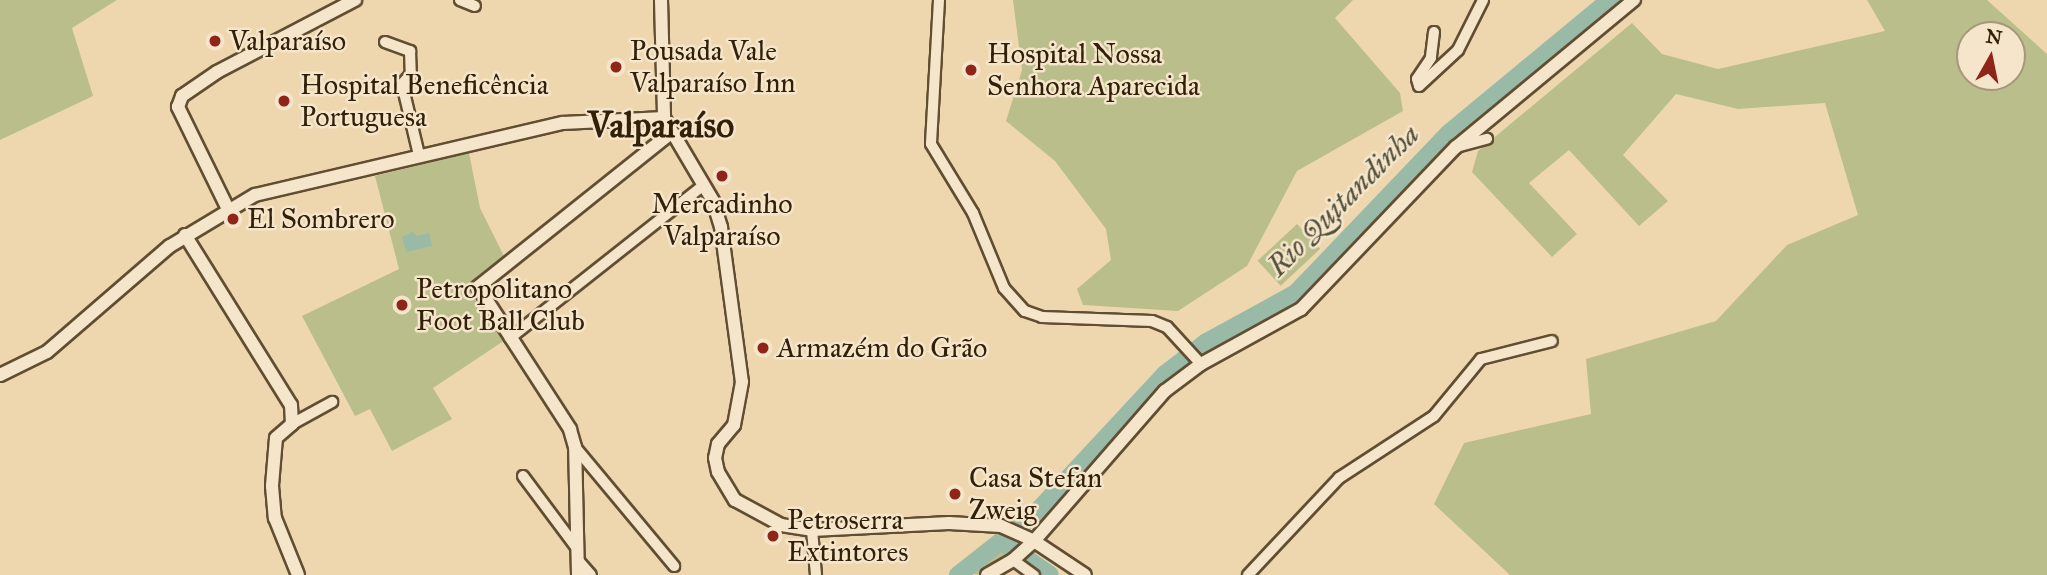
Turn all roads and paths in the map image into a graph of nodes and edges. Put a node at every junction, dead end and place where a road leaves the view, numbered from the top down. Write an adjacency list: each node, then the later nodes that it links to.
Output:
1 (355, 0): 16 (street)
2 (460, 0): 7 (street)
3 (661, 0): 10 (street)
4 (939, 0): 20 (street)
5 (1483, 0): 8 (street)
6 (1634, 0): 13 (street)
7 (475, 6)
8 (1434, 32)
9 (385, 42): 14 (street)
10 (664, 118): 11 (street); 14 (street)
11 (672, 132): 15 (street); 18 (street)
12 (1487, 139): 13 (street)
13 (1456, 147): 20 (street)
14 (419, 155): 16 (street)
15 (704, 185): 18 (street); 26 (street)
16 (228, 209): 17 (street)
17 (185, 235): 21 (street); 23 (street)
18 (510, 338): 24 (street)
19 (1552, 341): 38 (street)
20 (1200, 364): 27 (street)
21 (0, 375)
22 (332, 402): 23 (street)
23 (292, 424): 31 (street)
24 (575, 447): 28 (street); 30 (street)
25 (523, 477): 28 (street)
26 (813, 530): 27 (street); 34 (street)
27 (1034, 541): 29 (street); 37 (street)
28 (577, 553): 32 (street); 33 (street)
29 (1013, 560): 35 (street); 36 (street)
30 (674, 566)
31 (298, 575)
32 (578, 575)
33 (591, 575)
34 (816, 575)
35 (988, 575)
36 (1034, 575)
37 (1085, 575)
38 (1248, 575)

